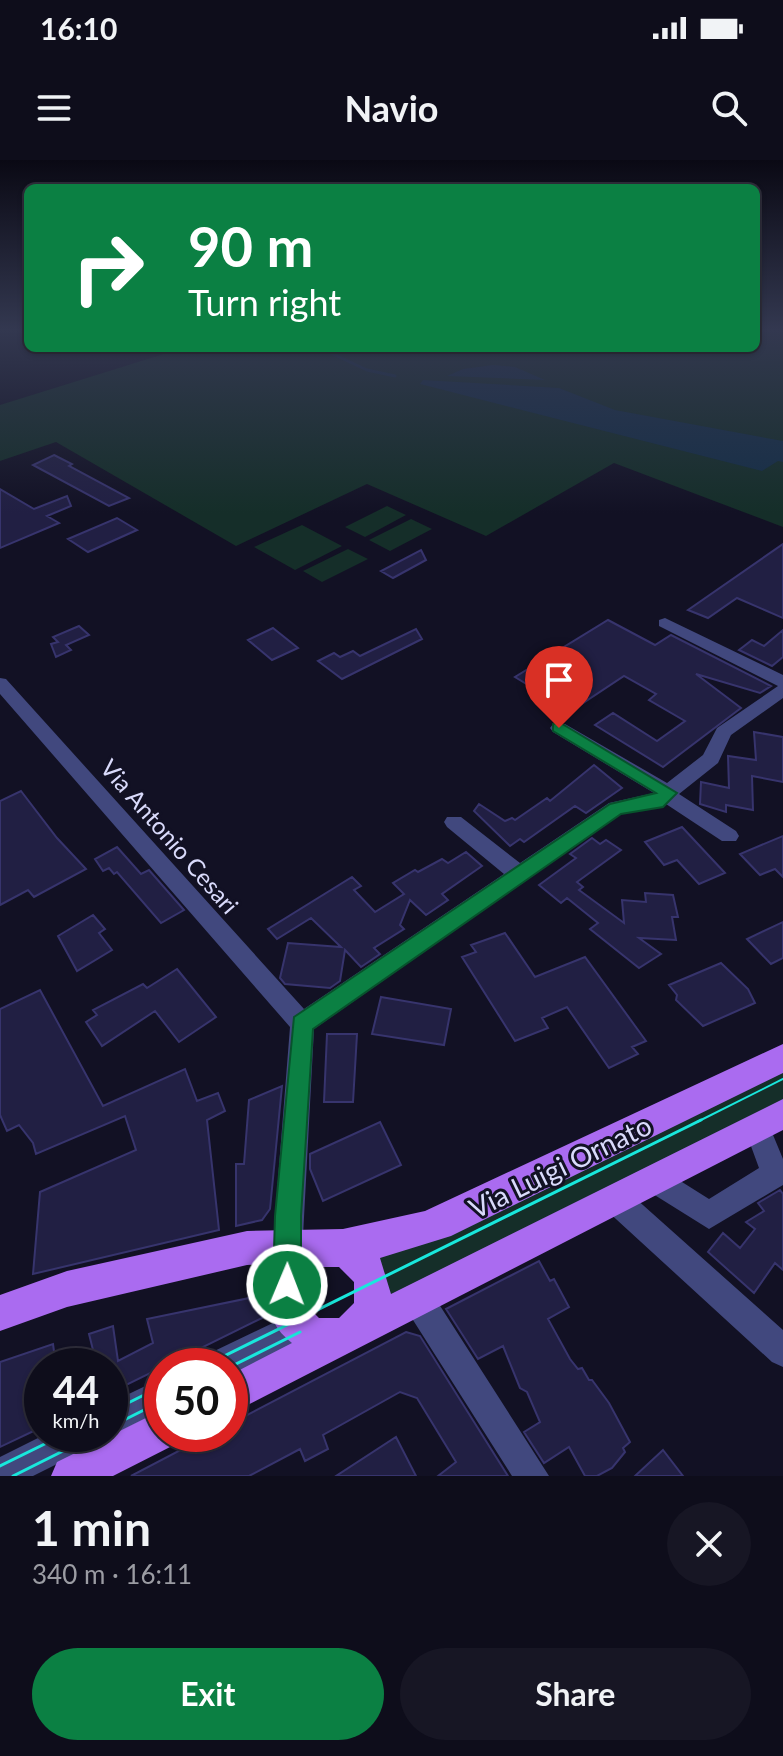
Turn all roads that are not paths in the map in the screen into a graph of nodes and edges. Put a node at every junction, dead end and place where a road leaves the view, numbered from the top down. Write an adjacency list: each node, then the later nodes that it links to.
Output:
1 (665, 623): 2 (street)
2 (779, 674)
3 (0, 683): 10 (street, Via Antonio Cesari)
4 (783, 690): 6 (street)
5 (559, 728): 6 (street)
6 (667, 794): 8 (street); 9 (street)
7 (454, 822): 9 (street)
8 (729, 836)
9 (520, 875): 10 (street)
10 (302, 1024): 15 (street)
11 (783, 1058): 16 (main road, Via Luigi Ornato)
12 (770, 1121): 13 (main road); 13 (street)
13 (655, 1179): 14 (main road)
14 (615, 1199): 18 (main road); 23 (street)
15 (287, 1246): 16 (main road); 17 (street); 19 (main road)
16 (328, 1247): 17 (main road, Via Luigi Ornato); 21 (main road)
17 (287, 1287): 20 (main road)
18 (417, 1298): 21 (main road); 29 (street)
19 (0, 1313)
20 (298, 1326): 21 (main road); 22 (street)
21 (346, 1335): 24 (main road)
22 (248, 1351)
23 (783, 1351)
24 (248, 1386)
25 (144, 1439): 28 (main road)
26 (45, 1452): 27 (street)
27 (0, 1475)
28 (71, 1476)
29 (532, 1476)

